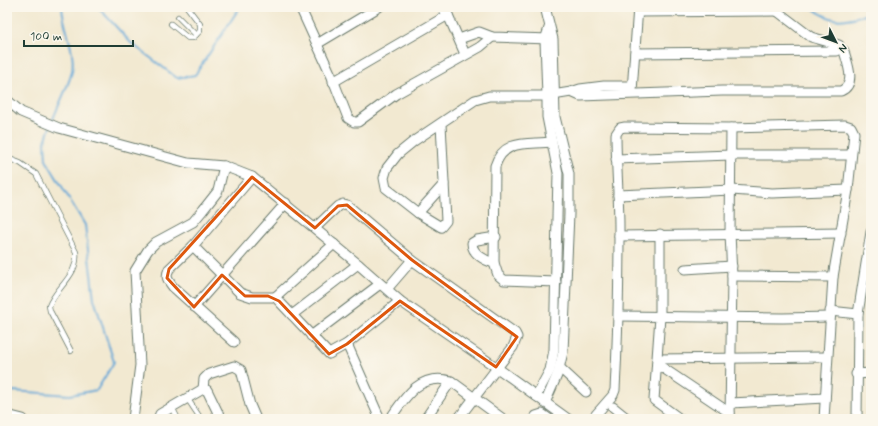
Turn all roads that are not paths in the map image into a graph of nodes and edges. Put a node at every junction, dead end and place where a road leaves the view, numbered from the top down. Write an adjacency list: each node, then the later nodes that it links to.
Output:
1 (187, 7): 16 (lane)
2 (300, 7): 20 (street)
3 (379, 7): 10 (street)
4 (442, 7): 11 (street)
5 (546, 7): 19 (street)
6 (603, 7): 7 (lane)
7 (623, 7)
8 (637, 9): 9 (street); 22 (street)
9 (775, 9): 21 (street)
10 (368, 10): 20 (street)
11 (448, 15): 18 (street); 24 (street)
12 (178, 17): 13 (lane)
13 (184, 23): 15 (lane); 16 (lane)
14 (171, 24): 15 (lane)
15 (177, 29): 16 (lane)
16 (196, 35)
17 (492, 37): 18 (street); 19 (street); 23 (street)
18 (459, 39): 23 (street)
19 (549, 39): 26 (street)
20 (317, 44): 24 (street)
21 (840, 49): 22 (street); 25 (street)
22 (635, 53): 25 (street)
23 (465, 54): 24 (street)
24 (334, 82)
25 (632, 90): 26 (street)
26 (547, 96): 28 (street); 30 (street); 43 (street)
27 (7, 100): 35 (street)
28 (441, 124): 37 (street); 42 (street)
29 (731, 128): 31 (street); 32 (street); 34 (street)
30 (552, 142): 44 (street); 51 (street)
31 (731, 154): 32 (street); 34 (street); 38 (street)
32 (850, 155): 39 (street)
33 (7, 158): 78 (lane)
34 (616, 159): 40 (street)
35 (224, 166): 36 (street); 101 (street)
36 (252, 177): 41 (street); 53 (street)
37 (444, 184): 42 (street); 42 (street)
38 (732, 190): 39 (street); 40 (street); 47 (street)
39 (848, 190): 48 (street)
40 (618, 195): 50 (street)
41 (286, 203): 45 (street); 59 (street)
42 (418, 214)
43 (569, 214): 44 (street); 75 (street)
44 (558, 215): 62 (street)
45 (315, 228): 52 (street); 54 (street)
46 (871, 232): 68 (street)
47 (730, 233): 48 (street); 49 (street); 57 (street)
48 (841, 233): 61 (street)
49 (660, 234): 50 (street); 71 (street)
50 (619, 236): 70 (street)
51 (496, 238): 55 (street); 55 (street)
52 (334, 244): 56 (street); 64 (street)
53 (193, 246): 59 (street); 66 (street)
54 (412, 260): 63 (street); 82 (street)
55 (494, 263): 62 (street)
56 (358, 264): 63 (street); 69 (street)
57 (732, 266): 58 (street); 60 (street)
58 (685, 269)
59 (222, 275): 64 (street); 66 (street)
60 (732, 276): 61 (street); 72 (street)
61 (833, 277): 67 (street)
62 (556, 282): 74 (street)
63 (383, 286): 65 (street); 73 (street)
64 (275, 297): 69 (street)
65 (400, 301): 77 (street); 82 (street)
66 (194, 307): 76 (street)
67 (830, 314): 68 (street); 72 (street); 79 (street)
68 (858, 314): 85 (street)
69 (292, 315): 73 (street)
70 (619, 316): 71 (street); 112 (street)
71 (660, 317): 72 (street); 81 (street)
72 (731, 318): 80 (street)
73 (311, 336): 77 (street)
74 (554, 337): 75 (street); 92 (street)
75 (564, 338): 83 (street)
76 (234, 342)
77 (347, 344): 107 (street)
78 (71, 352)
79 (827, 357): 80 (street); 91 (street)
80 (731, 360): 81 (street); 93 (street)
81 (657, 361): 97 (street); 114 (street)
82 (496, 367): 90 (street); 92 (street)
83 (560, 367): 88 (street); 92 (street)
84 (871, 373): 85 (street)
85 (856, 374): 116 (street)
86 (451, 381): 90 (street); 108 (street); 109 (street)
87 (203, 389): 89 (street); 105 (street); 106 (street)
88 (586, 392)
89 (187, 398): 94 (street); 104 (lane)
90 (473, 398): 98 (street); 110 (street)
91 (825, 398): 93 (street); 115 (street)
92 (540, 399): 99 (street); 111 (street)
93 (731, 403): 97 (street)
94 (172, 407): 102 (street); 103 (lane)
95 (613, 407): 113 (street)
96 (7, 415): 100 (street)
97 (730, 416)
98 (498, 417)
99 (542, 417)
100 (23, 419)
101 (133, 419)
102 (158, 419)
103 (178, 419)
104 (200, 419)
105 (221, 419)
106 (256, 419)
107 (380, 419)
108 (390, 419)
109 (426, 419)
110 (458, 419)
111 (568, 419)
112 (592, 419)
113 (628, 419)
114 (680, 419)
115 (824, 419)
116 (857, 419)

